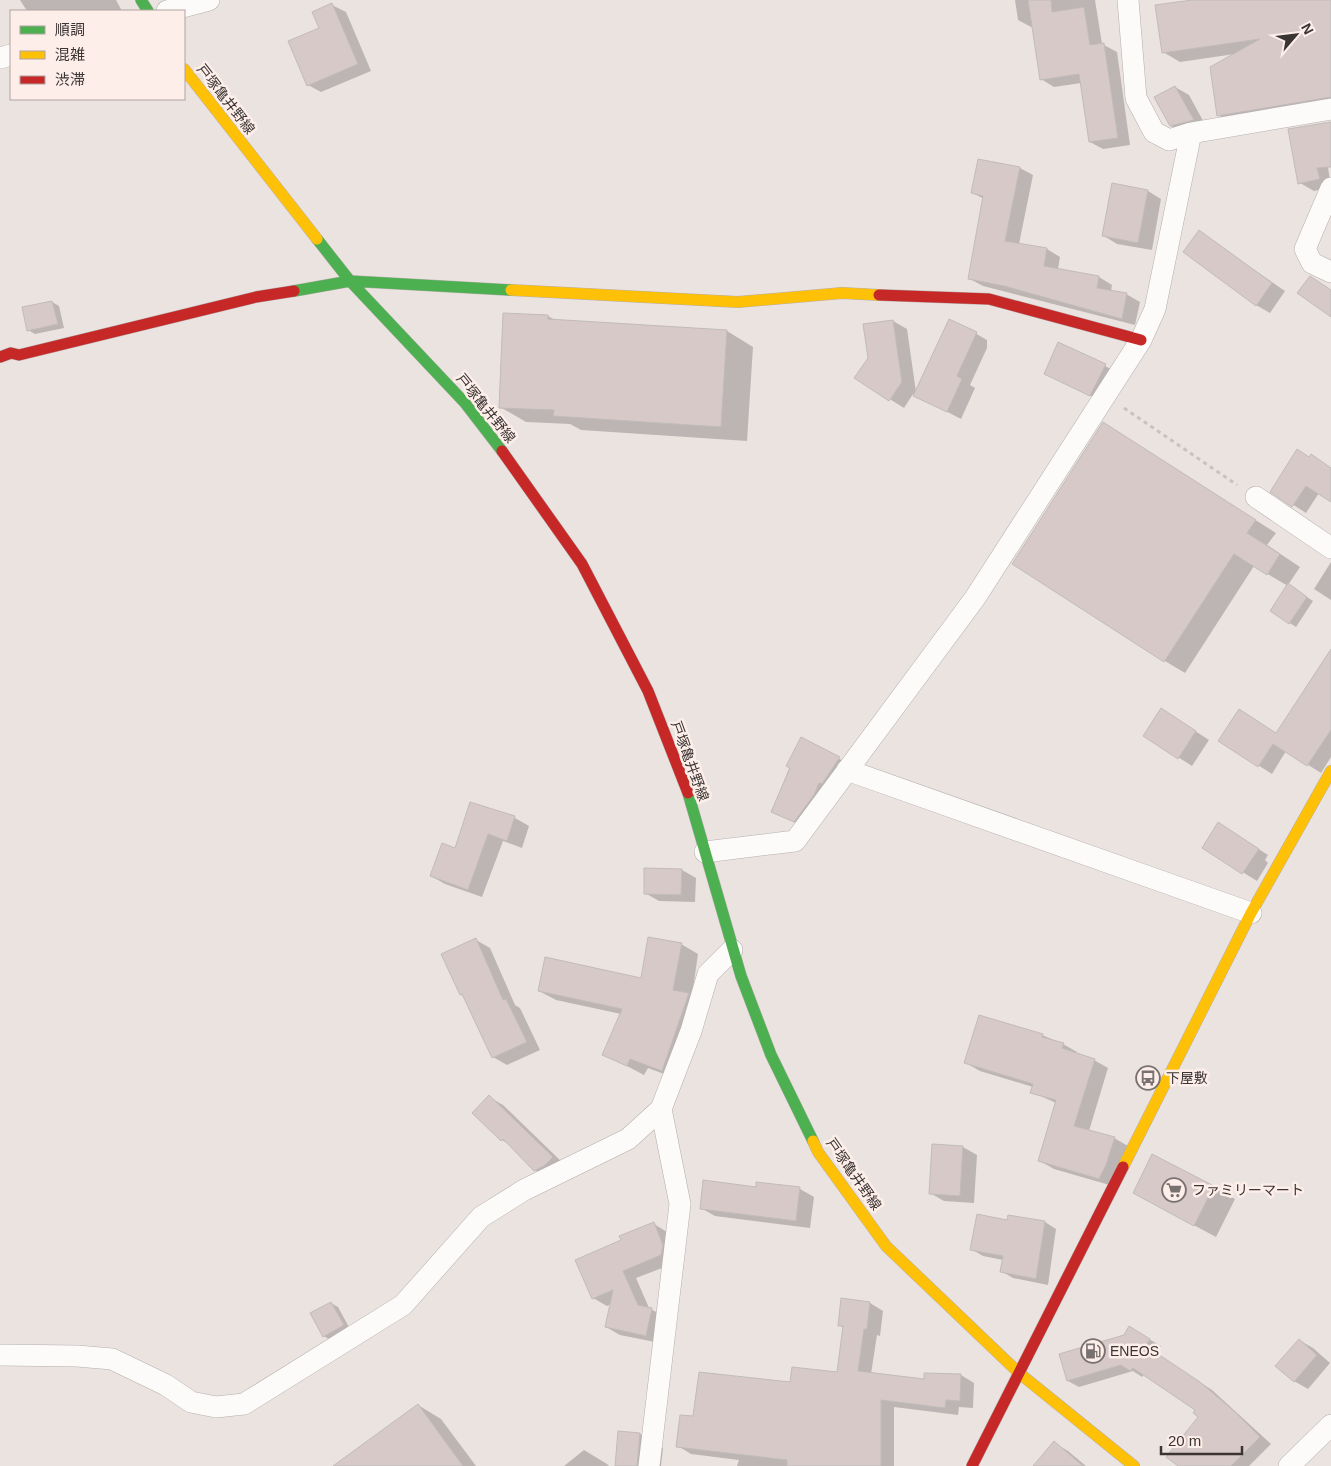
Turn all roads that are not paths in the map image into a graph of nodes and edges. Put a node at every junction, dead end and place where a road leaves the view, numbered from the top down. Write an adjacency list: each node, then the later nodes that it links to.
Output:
1 (209, 0): 3 (street)
2 (1128, 0): 6 (street)
3 (172, 10)
4 (185, 70): 9 (street, 戸塚亀井野線)
5 (1331, 109): 6 (street)
6 (1191, 133): 10 (street)
7 (1331, 188): 8 (street)
8 (1331, 272)
9 (350, 281): 10 (street); 11 (street); 16 (street, 戸塚亀井野線)
10 (1141, 340): 14 (street)
11 (0, 357)
12 (1256, 497): 13 (street)
13 (1331, 548)
14 (848, 770): 16 (street); 17 (street)
15 (1331, 771): 17 (street)
16 (705, 852): 18 (street, 戸塚亀井野線)
17 (1252, 913): 21 (street)
18 (732, 950): 19 (street); 21 (street, 戸塚亀井野線)
19 (661, 1109): 20 (street); 23 (street)
20 (0, 1355)
21 (1020, 1373): 24 (street); 25 (street, 戸塚亀井野線)
22 (1331, 1425): 26 (street)
23 (649, 1466)
24 (972, 1466)
25 (1134, 1466)
26 (1290, 1466)

